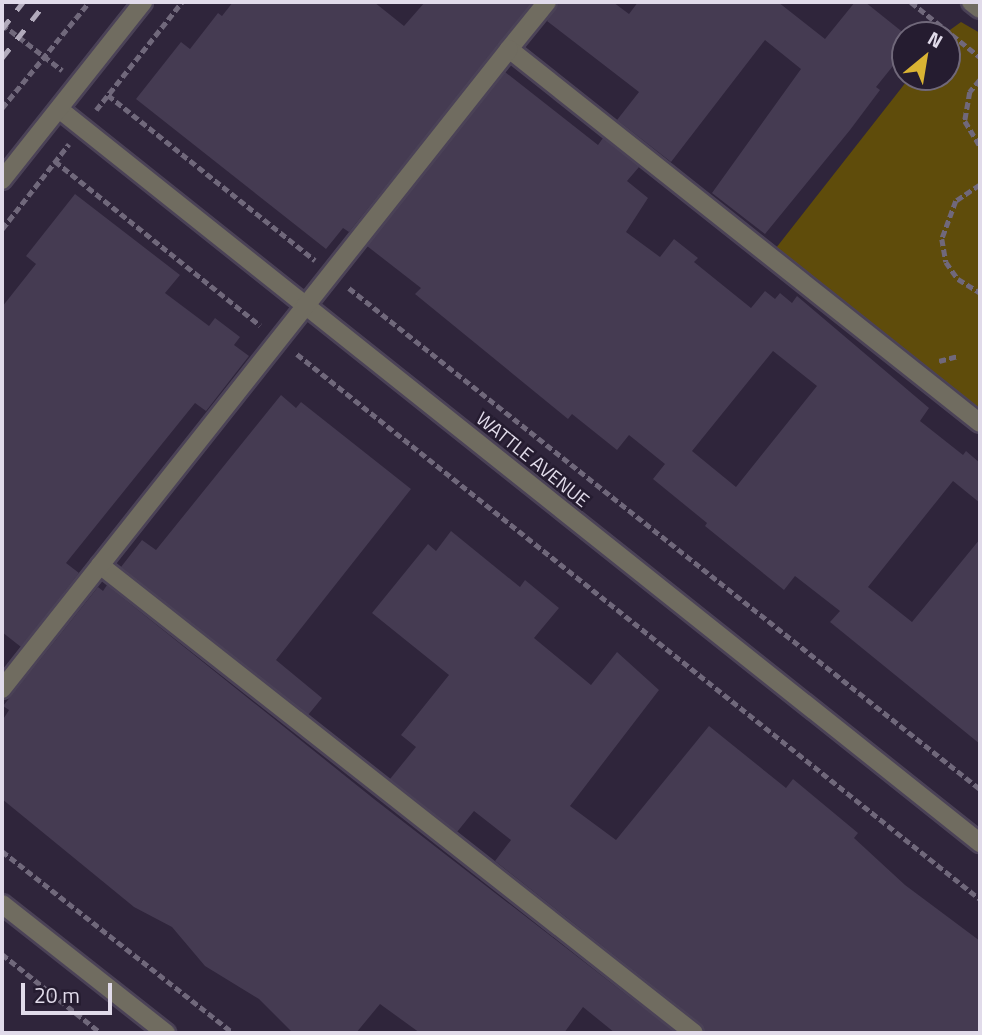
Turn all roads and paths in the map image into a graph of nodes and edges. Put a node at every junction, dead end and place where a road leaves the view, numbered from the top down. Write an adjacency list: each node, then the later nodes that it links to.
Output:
1 (89, 2): 9 (path)
2 (143, 2): 15 (street)
3 (547, 2): 8 (street)
4 (911, 2): 10 (path)
5 (971, 2): 6 (street)
6 (980, 9)
7 (2, 24): 9 (path)
8 (509, 49): 20 (street); 24 (street)
9 (43, 56): 11 (path); 14 (path)
10 (980, 57)
11 (60, 69)
12 (980, 80): 16 (path)
13 (108, 95): 20 (path)
14 (2, 108)
15 (59, 109): 18 (street); 22 (street, WATTLE AVENUE)
16 (980, 146)
17 (55, 161): 23 (path)
18 (2, 180)
19 (980, 185): 21 (path)
20 (332, 274): 22 (street); 27 (path)
21 (980, 293)
22 (307, 306): 23 (street); 28 (street, WATTLE AVENUE)
23 (279, 340): 25 (street); 30 (path)
24 (980, 423)
25 (100, 565): 26 (street); 36 (street)
26 (2, 689)
27 (980, 789)
28 (980, 843)
29 (2, 851): 35 (path)
30 (980, 899)
31 (2, 904): 34 (street)
32 (2, 954): 33 (path)
33 (102, 1033)
34 (166, 1033)
35 (233, 1033)
36 (694, 1033)

